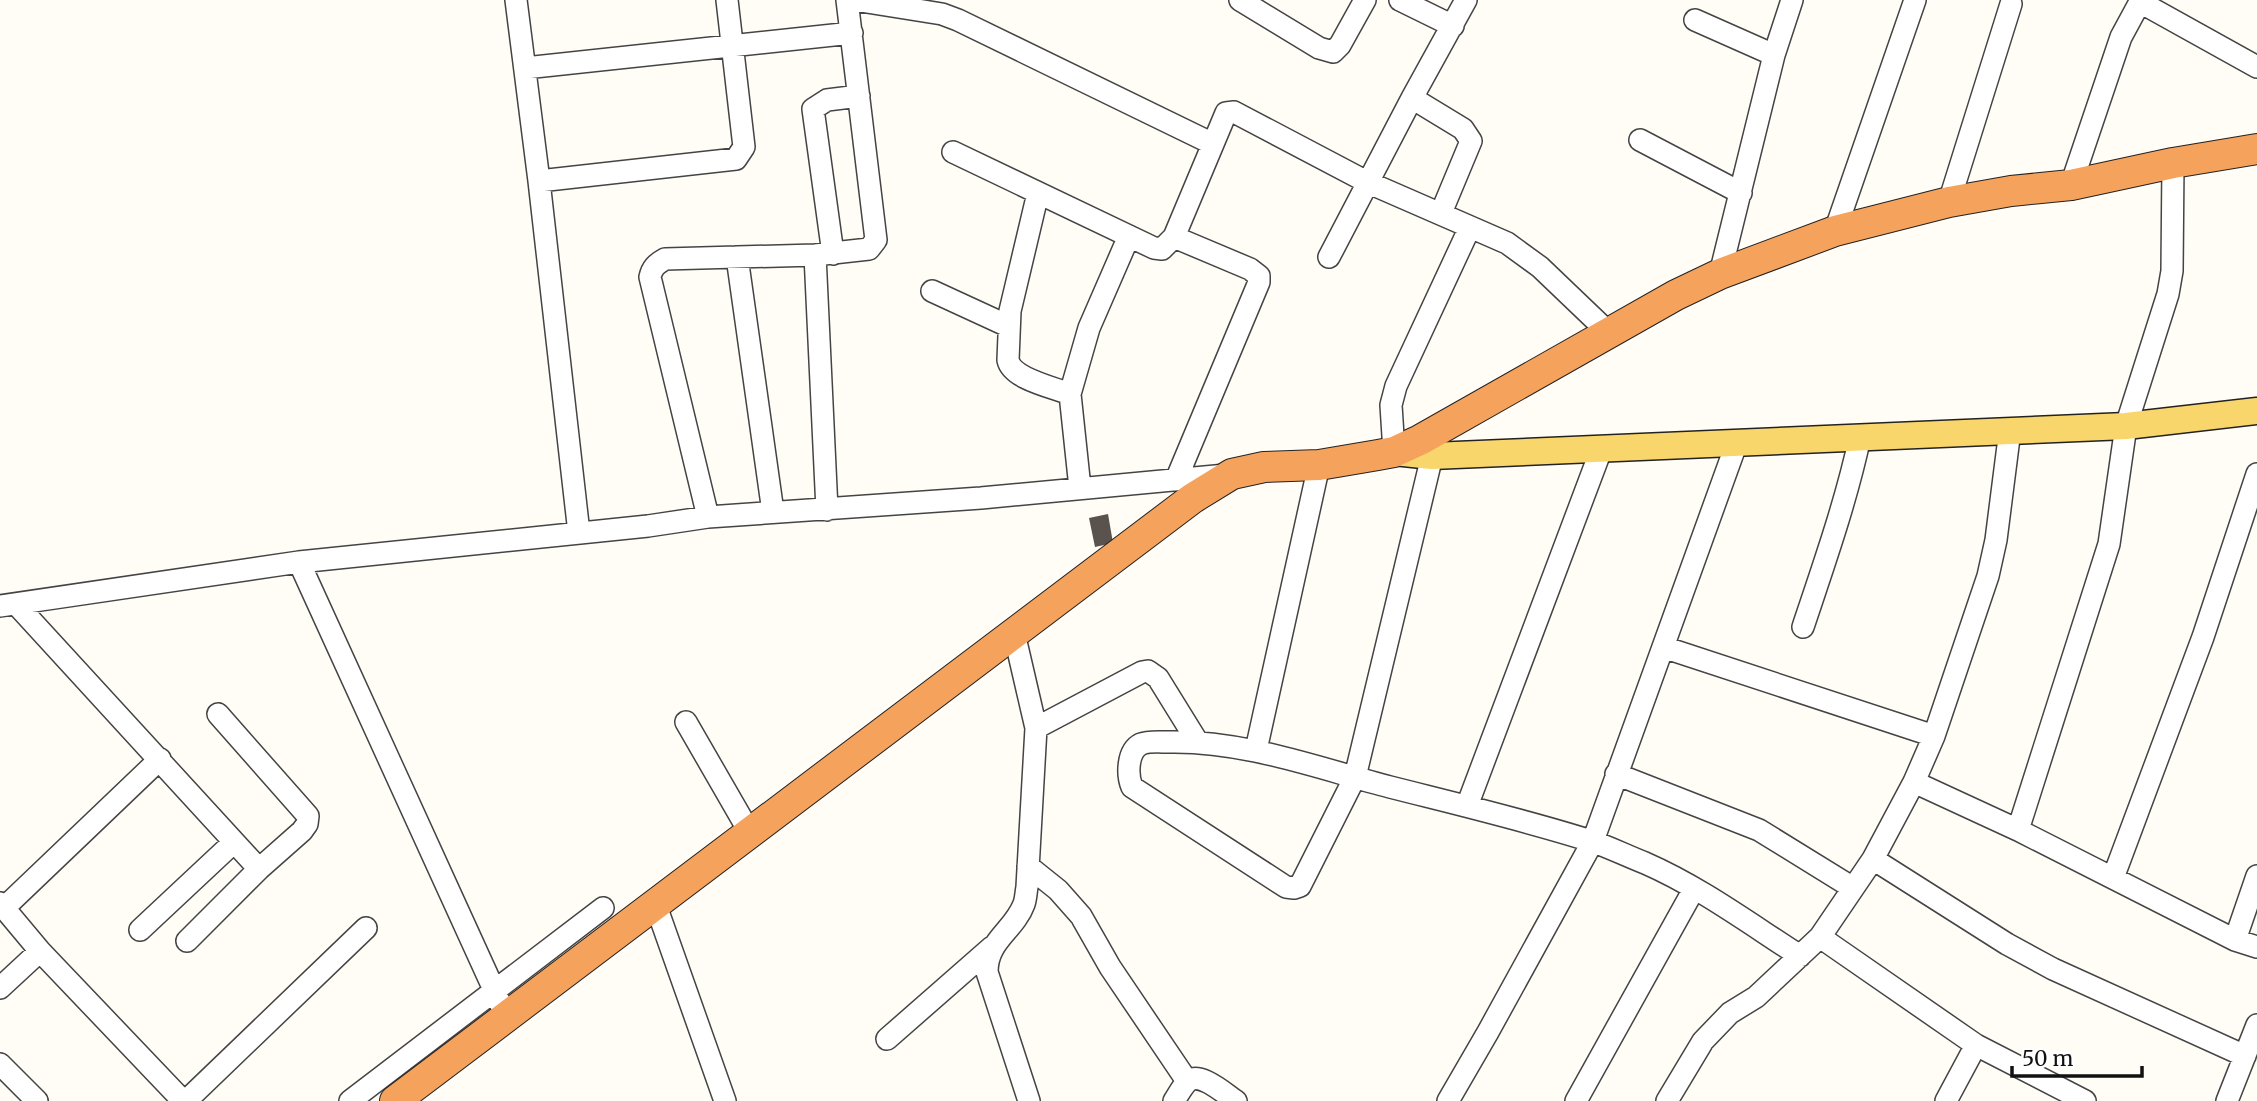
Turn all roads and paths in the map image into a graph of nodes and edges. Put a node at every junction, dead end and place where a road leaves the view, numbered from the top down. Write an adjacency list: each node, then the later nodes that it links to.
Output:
1 (516, 0): 20 (street)
2 (727, 0): 17 (street)
3 (847, 0): 16 (street)
4 (854, 0): 13 (street)
5 (1240, 0): 6 (street)
6 (1365, 0)
7 (1400, 0): 15 (street)
8 (1466, 0): 15 (street)
9 (1792, 0): 18 (street)
10 (1915, 0): 36 (street)
11 (2141, 1): 19 (street); 30 (street)
12 (2011, 4): 33 (street)
13 (959, 10): 24 (street)
14 (1695, 20): 18 (street)
15 (1453, 26): 22 (street)
16 (852, 33): 17 (street); 21 (street)
17 (732, 46): 20 (street); 28 (street)
18 (1774, 55): 32 (street)
19 (2257, 67)
20 (525, 68): 28 (street)
21 (859, 96): 39 (street); 39 (street)
22 (1412, 98): 29 (street); 34 (street)
23 (1640, 140): 32 (street)
24 (1213, 145): 29 (street); 38 (street)
25 (2257, 149): 27 (highway)
26 (953, 152): 31 (street)
27 (2173, 163): 30 (highway); 48 (street)
28 (539, 181): 63 (street)
29 (1367, 182): 34 (street); 41 (street)
30 (2071, 185): 33 (highway)
31 (1038, 193): 37 (street); 44 (street)
32 (1741, 193): 42 (street)
33 (1949, 202): 36 (highway)
34 (1441, 214): 35 (street)
35 (1469, 226): 45 (street); 53 (street)
36 (1835, 231): 42 (highway)
37 (1129, 236): 38 (street); 46 (street)
38 (1174, 237): 58 (street)
39 (824, 255): 40 (street); 60 (street)
40 (737, 257): 61 (street); 62 (street)
41 (1329, 257)
42 (1720, 274): 45 (highway)
43 (932, 290): 44 (street)
44 (1008, 326): 46 (street)
45 (1609, 333): 53 (highway)
46 (1070, 394): 59 (street)
47 (2256, 405): 48 (main road)
48 (2126, 426): 49 (main road); 80 (street)
49 (2010, 430): 50 (main road); 72 (street)
50 (1860, 436): 51 (main road); 66 (street)
51 (1737, 442): 52 (main road); 68 (street)
52 (1601, 450): 54 (main road); 79 (street)
53 (1394, 452): 54 (main road); 55 (highway)
54 (1432, 456): 77 (street)
55 (1320, 465): 56 (highway); 74 (street)
56 (1231, 474): 58 (street); 67 (highway)
57 (2257, 474): 88 (street)
58 (1176, 480): 59 (street)
59 (1080, 488): 60 (street)
60 (827, 510): 61 (street)
61 (773, 512): 62 (street)
62 (708, 517): 63 (street)
63 (579, 533): 64 (street)
64 (299, 562): 65 (street); 104 (street)
65 (8, 605): 75 (street)
66 (1803, 627)
67 (1014, 633): 71 (street); 81 (highway)
68 (1663, 647): 72 (street); 76 (street)
69 (218, 714): 86 (street)
70 (686, 722): 81 (street)
71 (1036, 728): 73 (street); 85 (street)
72 (1934, 736): 78 (street)
73 (1197, 741): 74 (street); 77 (street)
74 (1256, 750): 77 (street)
75 (160, 759): 83 (street); 92 (street)
76 (1616, 774): 82 (street); 89 (street)
77 (1355, 778): 79 (street)
78 (1914, 782): 80 (street); 84 (street)
79 (1467, 806): 82 (street)
80 (2018, 830): 88 (street)
81 (750, 833): 91 (highway)
82 (1592, 841): 90 (street); 119 (street)
83 (234, 842): 86 (street); 95 (street)
84 (1873, 859): 89 (street); 108 (street)
85 (1028, 866): 99 (street); 110 (street)
86 (259, 869): 98 (street)
87 (2257, 876): 97 (street)
88 (2113, 878): 97 (street)
89 (1853, 888): 96 (street)
90 (1694, 889): 102 (street); 120 (street)
91 (655, 903): 104 (highway); 115 (street)
92 (2, 906): 101 (street)
93 (603, 908): 104 (street)
94 (366, 928): 112 (street)
95 (140, 930)
96 (1820, 937): 102 (street); 107 (street)
97 (2235, 940): 100 (street)
98 (187, 941)
99 (993, 945): 106 (street); 116 (street)
100 (2257, 947)
101 (40, 951): 103 (street); 112 (street)
102 (1800, 956): 121 (street)
103 (0, 988)
104 (500, 1003): 113 (street); 114 (highway)
105 (2257, 1025): 108 (street)
106 (887, 1039)
107 (1976, 1045): 122 (street); 123 (street)
108 (2245, 1056): 124 (street)
109 (0, 1064): 111 (street)
110 (1187, 1081): 117 (street); 118 (street)
111 (37, 1101)
112 (185, 1101)
113 (350, 1101)
114 (395, 1101)
115 (725, 1101)
116 (1029, 1101)
117 (1174, 1101)
118 (1236, 1101)
119 (1448, 1101)
120 (1576, 1101)
121 (1667, 1101)
122 (1946, 1101)
123 (2085, 1101)
124 (2227, 1101)

